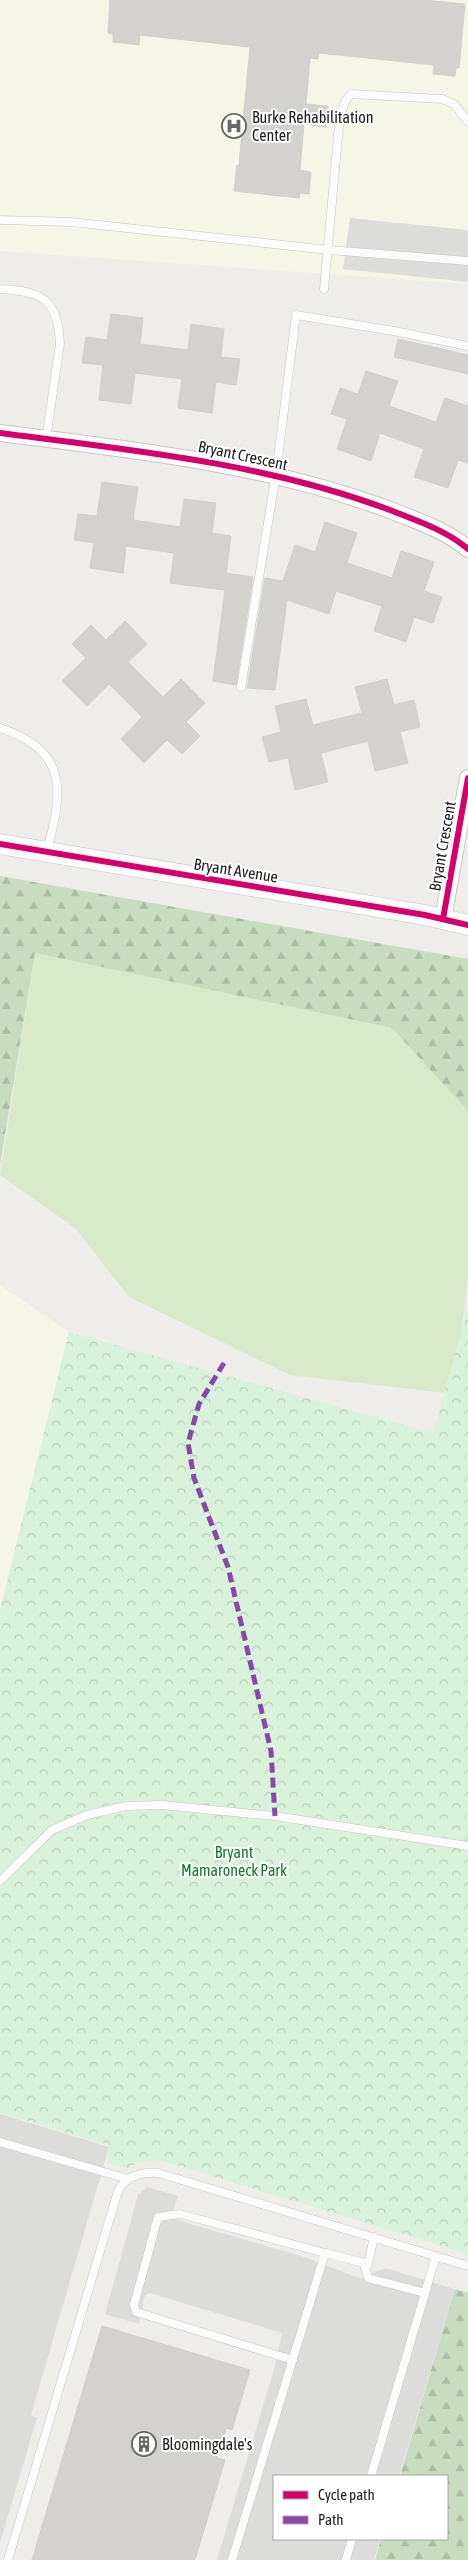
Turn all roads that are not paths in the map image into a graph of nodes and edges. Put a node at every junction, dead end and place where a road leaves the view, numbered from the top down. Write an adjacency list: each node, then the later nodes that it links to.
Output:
1 (468, 122): 3 (lane)
2 (0, 220): 3 (lane)
3 (329, 250): 4 (lane); 6 (lane)
4 (468, 261)
5 (0, 289): 9 (lane)
6 (324, 289)
7 (468, 346): 10 (lane)
8 (0, 433): 9 (street, Bryant Crescent)
9 (46, 439): 10 (street, Bryant Crescent)
10 (276, 474): 11 (street, Bryant Crescent); 12 (lane)
11 (468, 549)
12 (241, 687)
13 (0, 728): 16 (lane)
14 (468, 778): 17 (street, Bryant Crescent)
15 (0, 844): 16 (street, Bryant Avenue)
16 (47, 853): 17 (street, Bryant Avenue)
17 (443, 919): 18 (street, Bryant Avenue)
18 (468, 925)
19 (468, 1846): 20 (lane)
20 (0, 1881)
21 (0, 2142): 22 (lane)
22 (128, 2179): 23 (lane); 32 (lane)
23 (374, 2237): 25 (lane); 26 (lane)
24 (325, 2253): 26 (lane); 29 (lane); 29 (lane)
25 (436, 2256): 27 (lane); 28 (lane)
26 (364, 2263): 28 (lane)
27 (468, 2266)
28 (425, 2293): 30 (lane)
29 (293, 2360): 33 (lane)
30 (370, 2475)
31 (352, 2540): 34 (lane)
32 (8, 2560)
33 (232, 2560)
34 (346, 2560)

